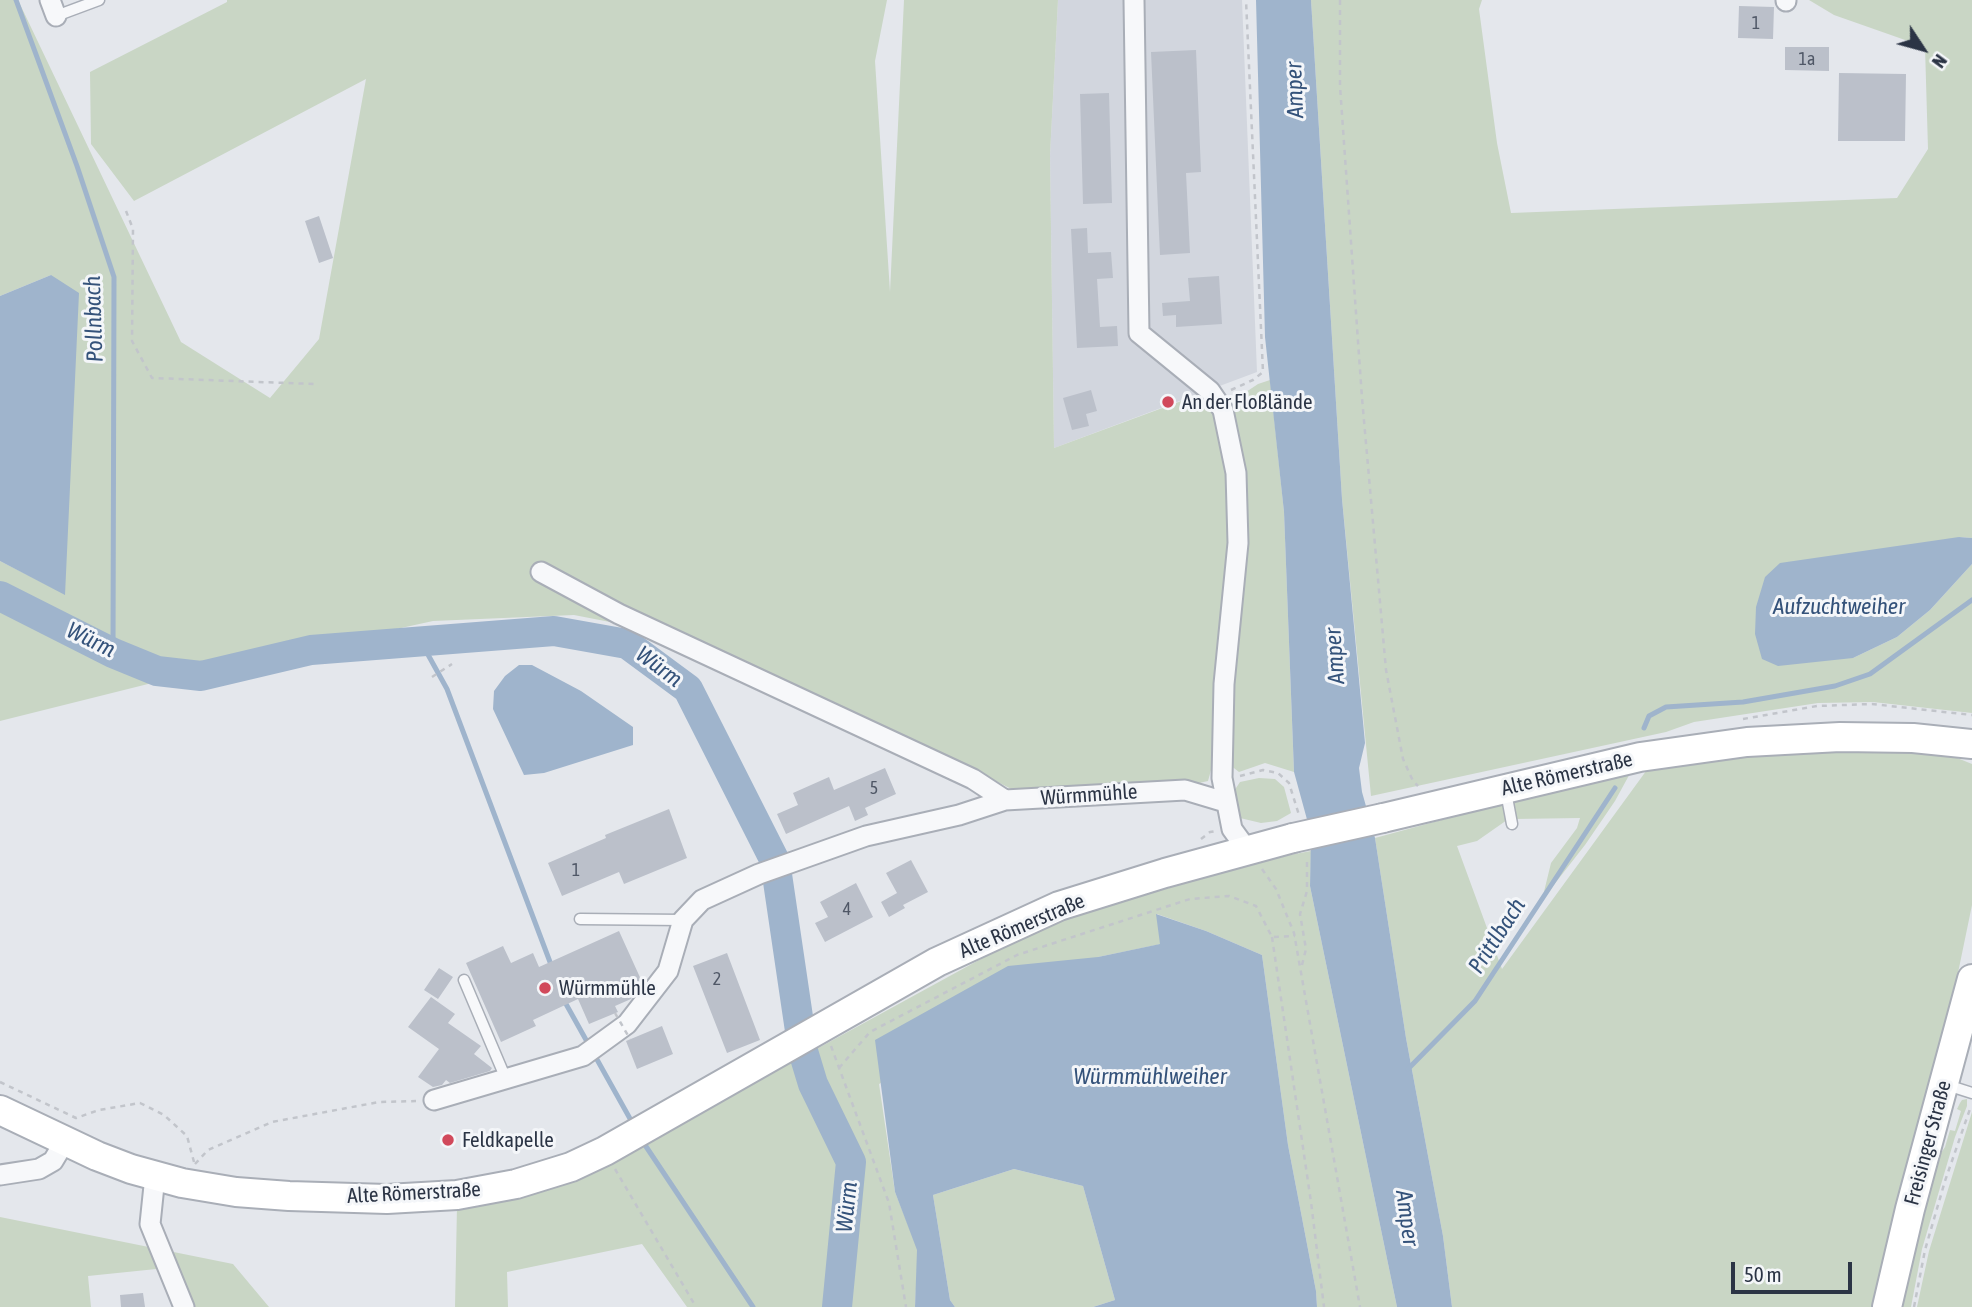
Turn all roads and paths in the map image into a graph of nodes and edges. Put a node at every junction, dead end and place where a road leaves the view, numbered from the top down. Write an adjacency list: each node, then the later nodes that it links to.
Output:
1 (99, 0): 5 (lane)
2 (1134, 0): 8 (street)
3 (1246, 0): 8 (path)
4 (1340, 0): 14 (path)
5 (53, 8)
6 (126, 211): 7 (path)
7 (314, 384)
8 (1215, 397): 13 (street)
9 (541, 572): 17 (street)
10 (452, 664): 11 (path)
11 (432, 677)
12 (1972, 744): 15 (main road, Alte Römerstraße)
13 (1222, 778): 16 (path); 18 (street)
14 (1419, 787)
15 (1505, 788): 19 (lane); 20 (main road, Alte Römerstraße, bridge)
16 (1294, 797)
17 (1005, 800): 18 (street, Würmmühle); 23 (street, Würmmühle)
18 (1225, 802): 20 (street)
19 (1512, 824)
20 (1248, 851): 24 (path); 30 (main road, Alte Römerstraße)
21 (1307, 891): 26 (path)
22 (580, 919): 23 (lane)
23 (682, 920): 31 (street)
24 (1294, 936): 25 (path); 26 (path)
25 (1272, 937): 32 (path); 49 (path)
26 (1301, 969): 50 (path)
27 (1972, 979): 35 (main road, Freisinger Straße)
28 (464, 981): 33 (lane)
29 (615, 1013): 31 (path, bridge)
30 (823, 1026): 32 (path); 41 (main road, Alte Römerstraße)
31 (620, 1038): 33 (street)
32 (839, 1068): 48 (path)
33 (506, 1080): 37 (street)
34 (0, 1082): 42 (path)
35 (1944, 1084): 36 (lane); 51 (main road, Freisinger Straße)
36 (1972, 1093)
37 (434, 1100): 42 (path)
38 (1972, 1102): 52 (path)
39 (0, 1110): 40 (main road, Alte Römerstraße)
40 (65, 1141): 44 (street); 45 (main road, Alte Römerstraße)
41 (615, 1146): 45 (main road, Alte Römerstraße); 47 (path)
42 (194, 1165): 43 (path)
43 (207, 1166)
44 (0, 1175)
45 (155, 1176): 46 (street)
46 (184, 1307)
47 (696, 1307)
48 (906, 1307)
49 (1324, 1307)
50 (1360, 1307)
51 (1888, 1307)
52 (1914, 1307)

